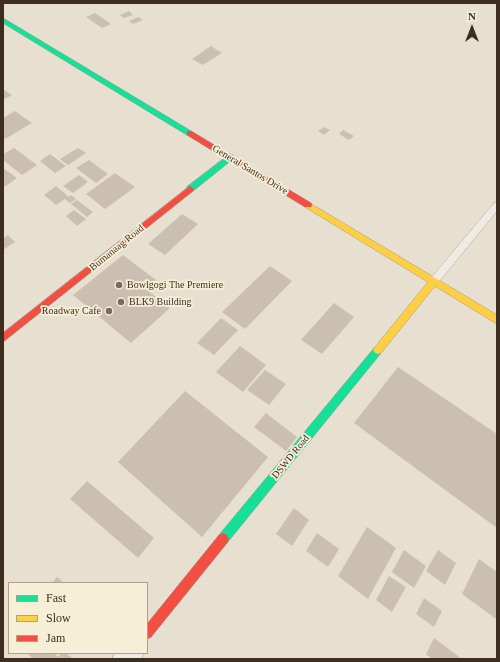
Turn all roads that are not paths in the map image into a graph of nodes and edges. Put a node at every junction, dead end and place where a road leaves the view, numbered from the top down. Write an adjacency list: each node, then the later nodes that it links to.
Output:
1 (3, 20): 2 (main road, General Santos Drive)
2 (230, 158): 4 (main road, General Santos Drive); 6 (main road, Bumanaag Road)
3 (497, 205): 4 (lane)
4 (434, 281): 5 (main road, General Santos Drive); 7 (main road, DSWD Road)
5 (497, 320)
6 (3, 338)
7 (148, 632)

